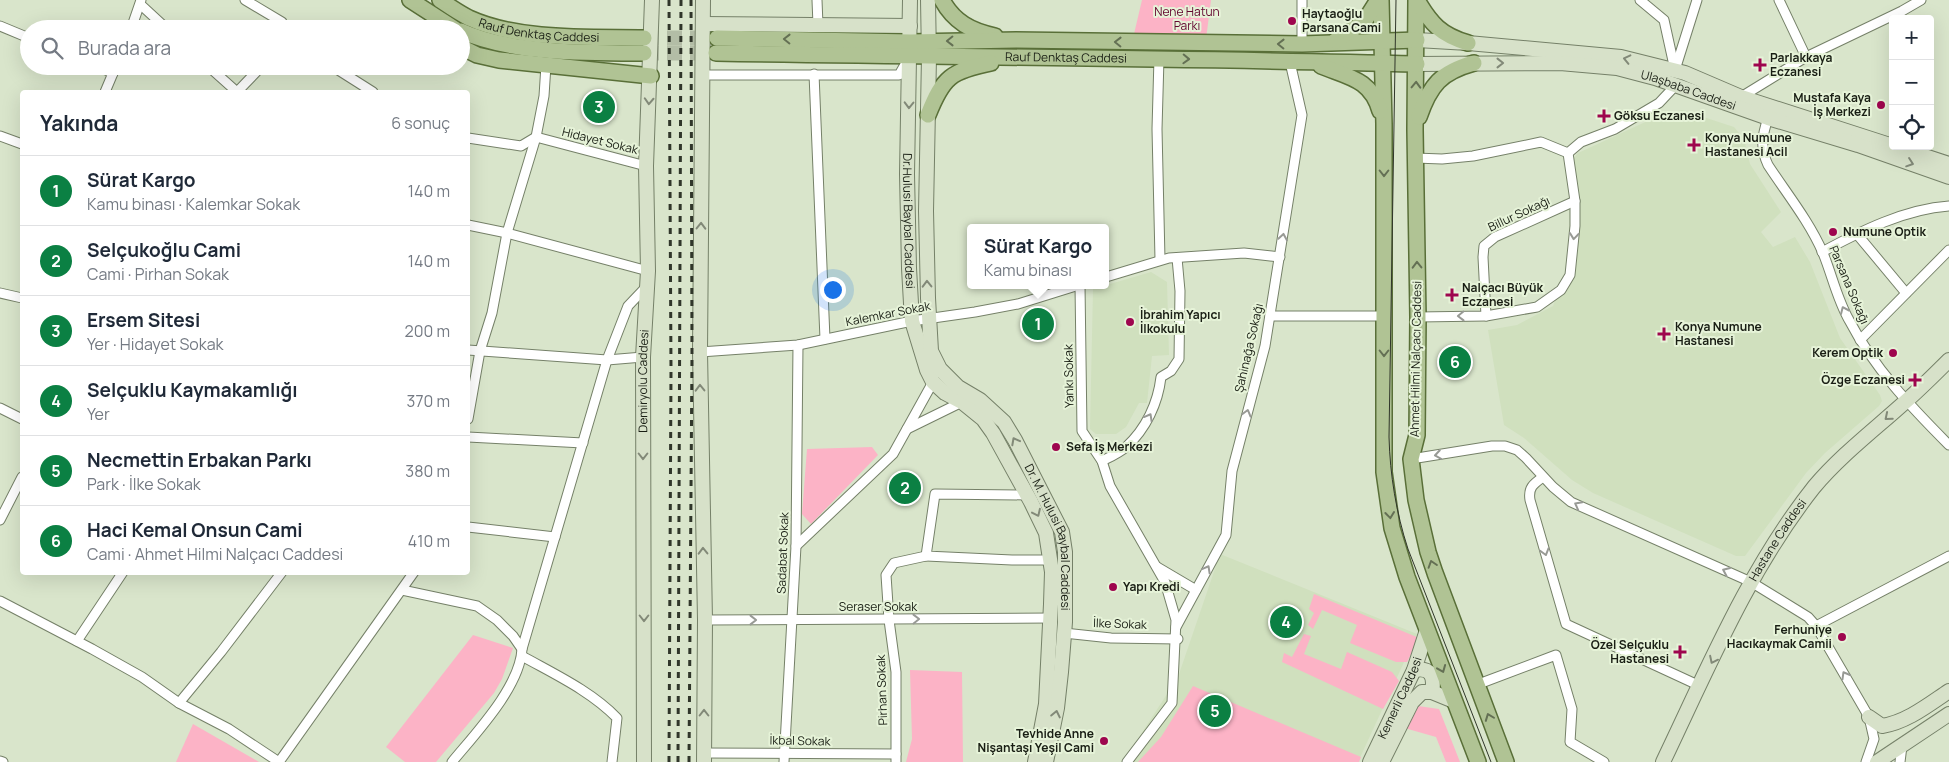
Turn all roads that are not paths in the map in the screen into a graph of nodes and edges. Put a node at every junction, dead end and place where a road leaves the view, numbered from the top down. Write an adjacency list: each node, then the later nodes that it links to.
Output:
1 (245, 0): 20 (street)
2 (410, 0): 21 (main road); 22 (main road)
3 (652, 0): 56 (street, Demiryolu Caddesi)
4 (704, 0): 23 (street)
5 (817, 0): 24 (street)
6 (910, 0): 26 (street, Dr.Hulusi Baybal Caddesi)
7 (928, 0): 31 (street, Dr.Hulusi Baybal Caddesi)
8 (942, 0): 29 (main road)
9 (1302, 0): 35 (street)
10 (1379, 0): 32 (main road); 33 (main road)
11 (1417, 0): 30 (main road, Ahmet Hilmi Nalçacı Caddesi); 34 (main road)
12 (1640, 0): 49 (street)
13 (1697, 0): 49 (street)
14 (1921, 0): 41 (street)
15 (442, 1): 28 (main road, Rauf Denktaş Caddesi)
16 (1781, 1): 41 (street)
17 (141, 2): 18 (street); 19 (street)
18 (134, 20)
19 (158, 20)
20 (279, 20)
21 (428, 20)
22 (441, 20)
23 (703, 24): 24 (street, one-way to 23); 55 (street)
24 (818, 25): 26 (street)
25 (0, 26): 27 (street)
26 (910, 26): 37 (street, Dr.Hulusi Baybal Caddesi)
27 (20, 34)
28 (470, 34)
29 (1016, 40): 31 (main road, Rauf Denktaş Caddesi, one-way to 31); 35 (main road, Rauf Denktaş Caddesi, one-way to 29)
30 (1417, 40): 32 (main road, Rauf Denktaş Caddesi); 34 (street, Ulaşbaba Caddesi); 47 (main road, Ahmet Hilmi Nalçacı Caddesi)
31 (929, 42): 37 (main road, Rauf Denktaş Caddesi); 39 (street, Dr.Hulusi Baybal Caddesi)
32 (1382, 42): 33 (main road, Rauf Denktaş Caddesi); 45 (main road)
33 (1331, 43): 35 (main road, Rauf Denktaş Caddesi)
34 (1468, 43): 49 (street, Ulaşbaba Caddesi, one-way to 34)
35 (1302, 44)
36 (717, 46): 37 (main road, Rauf Denktaş Caddesi)
37 (910, 49): 39 (main road, Rauf Denktaş Caddesi); 50 (street); 101 (street, Dr.Hulusi Baybal Caddesi, one-way to 101)
38 (470, 51): 48 (main road)
39 (929, 57): 40 (main road, Rauf Denktaş Caddesi); 63 (street, Dr.Hulusi Baybal Caddesi)
40 (1024, 57): 42 (main road, Rauf Denktaş Caddesi); 63 (main road)
41 (1806, 57): 62 (street)
42 (1159, 58): 43 (main road, Rauf Denktaş Caddesi, one-way to 43); 87 (street)
43 (1290, 62): 44 (main road, Rauf Denktaş Caddesi); 85 (street, Şahinağa Sokağı, one-way to 43)
44 (1310, 62): 45 (main road, Rauf Denktaş Caddesi); 65 (main road)
45 (1382, 63): 47 (main road, Rauf Denktaş Caddesi); 65 (main road)
46 (1474, 63): 47 (street, Ulaşbaba Caddesi); 57 (street, Ulaşbaba Caddesi, one-way to 57); 66 (main road)
47 (1416, 64): 66 (main road, Ahmet Hilmi Nalçacı Caddesi, one-way to 47)
48 (546, 65): 56 (main road); 68 (street)
49 (1675, 70): 62 (street, Ulaşbaba Caddesi)
50 (814, 74): 55 (street); 102 (street)
51 (112, 75): 58 (street)
52 (218, 75): 59 (street)
53 (253, 75): 60 (street)
54 (346, 75): 61 (street)
55 (703, 75): 108 (street, one-way to 55)
56 (651, 76): 76 (street, Demiryolu Caddesi, one-way to 76)
57 (1675, 86): 64 (street, Ulaşbaba Caddesi); 73 (street)
58 (106, 90)
59 (235, 90)
60 (239, 90)
61 (370, 90)
62 (1741, 97): 71 (street, Ulaşbaba Caddesi)
63 (928, 115): 100 (street, Dr.Hulusi Baybal Caddesi, one-way to 63)
64 (1768, 118): 77 (street, Ulaşbaba Caddesi, one-way to 77); 84 (street, Parsana Sokağı)
65 (1384, 124): 97 (main road, one-way to 97)
66 (1415, 130): 74 (main road, Ahmet Hilmi Nalçacı Caddesi)
67 (0, 136): 70 (street)
68 (536, 137): 69 (street); 76 (street, Hidayet Sokak); 81 (street)
69 (470, 138)
70 (20, 143)
71 (1889, 145)
72 (1905, 150): 75 (street, Ulaşbaba Caddesi)
73 (1568, 153): 74 (street); 78 (street)
74 (1415, 158): 99 (main road, Ahmet Hilmi Nalçacı Caddesi, one-way to 74)
75 (1949, 164)
76 (646, 166): 88 (street, Demiryolu Caddesi)
77 (1949, 177)
78 (1575, 201): 98 (street, Billur Sokağı); 98 (street, one-way to 98)
79 (1949, 206): 82 (street)
80 (470, 225): 81 (street)
81 (507, 233): 88 (street); 107 (street)
82 (1856, 233): 84 (street); 94 (street)
83 (1949, 250): 94 (street)
84 (1822, 252): 103 (street, Parsana Sokağı, one-way to 84)
85 (1280, 257): 86 (street); 96 (street, Şahinağa Sokağı)
86 (1177, 258): 87 (street); 123 (street, one-way to 86)
87 (1160, 259): 89 (street)
88 (648, 270): 90 (street, Demiryolu Caddesi)
89 (1109, 276)
90 (647, 285): 109 (street, Demiryolu Caddesi); 110 (street)
91 (1066, 289): 100 (street, Kalemkar Sokak)
92 (1079, 289): 123 (street, Yankı Sokak)
93 (0, 293): 95 (street)
94 (1906, 293): 103 (street)
95 (20, 297)
96 (1270, 316): 97 (street); 140 (street, Şahinağa Sokağı, one-way to 96)
97 (1384, 316): 148 (main road, one-way to 148)
98 (1486, 316): 99 (street, one-way to 99)
99 (1418, 317): 122 (main road, Ahmet Hilmi Nalçacı Caddesi)
100 (929, 318): 101 (street, Kalemkar Sokak); 106 (street, Dr.Hulusi Baybal Caddesi)
101 (912, 321): 102 (street, Kalemkar Sokak); 112 (street, Dr.Hulusi Baybal Caddesi)
102 (826, 339): 104 (street, Kalemkar Sokak)
103 (1860, 340): 114 (street, Parsana Sokağı)
104 (798, 345): 108 (street, Kalemkar Sokak); 130 (street, Sadabat Sokak)
105 (470, 350): 107 (street)
106 (931, 350): 149 (street, Dr. M. Hulusi Baybal Caddesi, one-way to 106)
107 (480, 351): 110 (street); 116 (street)
108 (700, 352): 143 (street, one-way to 108)
109 (643, 357): 110 (street); 170 (street, Demiryolu Caddesi, one-way to 170)
110 (607, 360): 120 (street)
111 (1949, 360): 114 (street, Hastane Caddesi)
112 (933, 382): 113 (street, Dr. M. Hulusi Baybal Caddesi); 118 (street)
113 (962, 402): 118 (street); 126 (street, Dr. M. Hulusi Baybal Caddesi)
114 (1906, 402): 121 (street, Parsana Sokağı); 138 (street, Hastane Caddesi, one-way to 138)
115 (0, 408): 117 (street)
116 (470, 408)
117 (20, 418)
118 (907, 429): 130 (street)
119 (470, 437): 120 (street)
120 (583, 443): 129 (street)
121 (1949, 445)
122 (1411, 459): 124 (street, one-way to 122); 154 (main road, Ahmet Hilmi Nalçacı Caddesi, one-way to 122)
123 (1102, 462): 134 (street, Yankı Sokak)
124 (1543, 477): 138 (street, one-way to 124); 155 (street, one-way to 155)
125 (20, 481): 127 (street)
126 (1028, 496): 131 (street); 133 (street, Dr. M. Hulusi Baybal Caddesi, one-way to 133)
127 (0, 520)
128 (470, 527): 129 (street)
129 (555, 537): 152 (street)
130 (796, 546): 144 (street, Sadabat Sokak)
131 (926, 556): 133 (street, Pirhan Sokak); 145 (street, Pirhan Sokak)
132 (1949, 556): 146 (street)
133 (1050, 560): 142 (street, Dr. M. Hulusi Baybal Caddesi)
134 (1157, 567): 140 (street); 147 (street, Yankı Sokak)
135 (121, 575): 151 (street)
136 (280, 575): 159 (street)
137 (412, 575): 139 (street)
138 (1751, 582): 146 (street); 155 (street, Hastane Caddesi, one-way to 155)
139 (402, 590): 152 (street); 167 (street)
140 (1196, 590): 147 (street, Şahinağa Sokağı)
141 (0, 601): 151 (street)
142 (1051, 618): 145 (street, Seraser Sokak, one-way to 142); 171 (street, Dr. M. Hulusi Baybal Caddesi)
143 (705, 620): 144 (street, Seraser Sokak, one-way to 144); 163 (street, one-way to 143)
144 (793, 620): 145 (street, Seraser Sokak); 164 (street, Sadabat Sokak)
145 (889, 620): 165 (street, Pirhan Sokak)
146 (1816, 626): 161 (street, one-way to 146)
147 (1176, 627): 150 (street)
148 (1427, 630): 153 (street, Kemerli Caddesi); 158 (main road, one-way to 158)
149 (1064, 633): 150 (street, İlke Sokak); 172 (street, Dr. M. Hulusi Baybal Caddesi, one-way to 149)
150 (1176, 639): 173 (street)
151 (77, 641): 159 (street)
152 (522, 652): 168 (street); 169 (street)
153 (1414, 670): 156 (street); 174 (street, Kemerli Caddesi)
154 (1476, 684): 177 (main road, Ahmet Hilmi Nalçacı Caddesi, one-way to 154); 178 (street)
155 (1700, 686): 179 (street, Hastane Caddesi)
156 (1432, 692): 158 (street); 175 (street, Kemerli Caddesi)
157 (1949, 692): 161 (street)
158 (1454, 701): 176 (main road)
159 (179, 703): 167 (street)
160 (1949, 714): 162 (street)
161 (1869, 717): 180 (street)
162 (1902, 746): 166 (street); 181 (street)
163 (704, 757): 164 (street, İkbal Sokak)
164 (785, 758): 165 (street, İkbal Sokak)
165 (896, 758)
166 (1885, 760)
167 (279, 762)
168 (452, 762)
169 (612, 762)
170 (644, 762)
171 (1035, 762)
172 (1046, 762)
173 (1127, 762)
174 (1370, 762)
175 (1382, 762)
176 (1478, 762)
177 (1506, 762)
178 (1604, 762)
179 (1663, 762)
180 (1866, 762)
181 (1900, 762)

